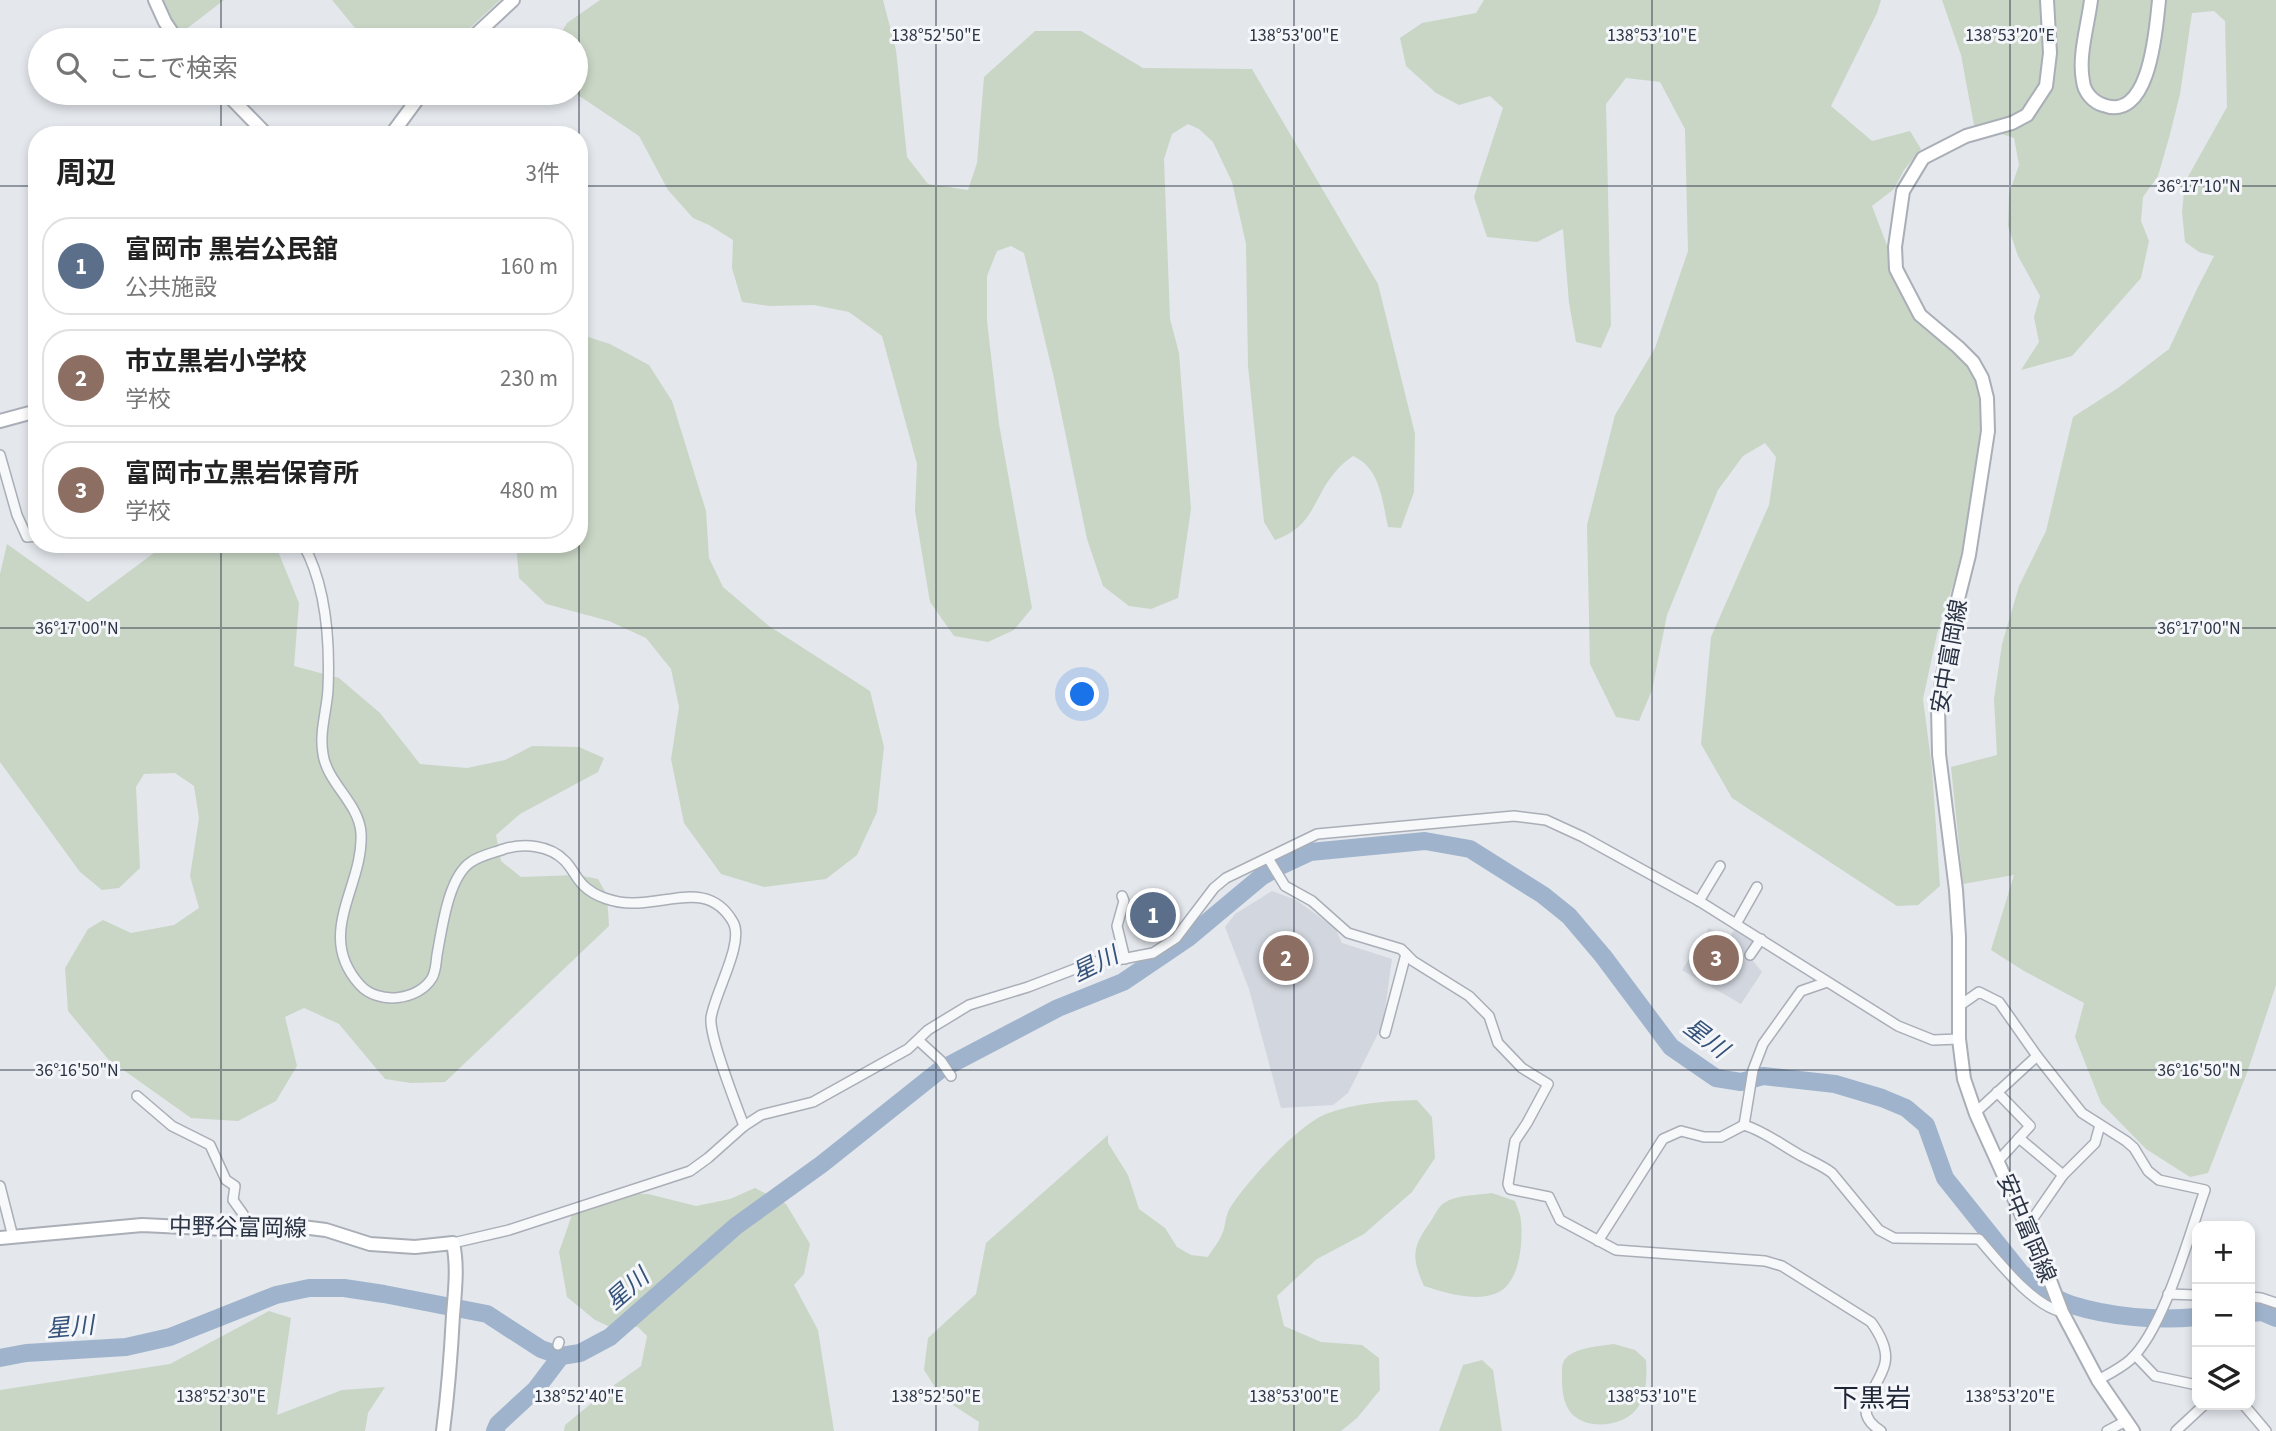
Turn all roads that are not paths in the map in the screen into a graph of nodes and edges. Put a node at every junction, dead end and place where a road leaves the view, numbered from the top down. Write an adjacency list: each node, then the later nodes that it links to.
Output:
1 (155, 0): 6 (main road)
2 (513, 0): 7 (main road)
3 (2047, 0): 28 (main road, 安中富岡線)
4 (2091, 0): 5 (main road)
5 (2159, 0)
6 (168, 28)
7 (483, 28)
8 (238, 105): 10 (main road)
9 (413, 105): 11 (main road)
10 (258, 126)
11 (398, 126)
12 (28, 413): 13 (main road)
13 (0, 421)
14 (0, 455): 15 (street)
15 (28, 537)
16 (306, 553): 39 (street)
17 (1269, 859): 21 (street); 24 (street); 26 (street)
18 (1720, 866): 21 (street)
19 (1757, 887): 22 (street)
20 (1122, 896): 26 (street)
21 (1699, 901): 22 (street)
22 (1736, 924): 23 (street)
23 (1760, 939): 25 (street); 27 (street)
24 (1406, 954): 29 (street); 47 (street)
25 (1751, 955)
26 (1125, 959): 31 (street)
27 (1827, 982): 30 (street); 37 (street)
28 (1959, 1006): 30 (main road, 安中富岡線); 32 (street)
29 (1385, 1033)
30 (1959, 1039): 36 (main road, 安中富岡線)
31 (918, 1040): 33 (street); 39 (street)
32 (2037, 1056): 34 (street); 38 (street)
33 (951, 1076)
34 (1997, 1092): 36 (street); 40 (street)
35 (137, 1096): 45 (street)
36 (1976, 1112): 41 (main road, 安中富岡線)
37 (1744, 1125): 47 (street); 53 (street)
38 (2100, 1125): 42 (street); 50 (street)
39 (744, 1126): 48 (street)
40 (2019, 1138): 41 (street); 42 (street)
41 (1997, 1161): 44 (main road, 安中富岡線)
42 (2063, 1175): 44 (street)
43 (0, 1186): 46 (street)
44 (2027, 1227): 53 (main road, 安中富岡線)
45 (246, 1229): 46 (main road, 中野谷富岡線); 48 (main road, 中野谷富岡線)
46 (6, 1238)
47 (1598, 1241): 61 (street)
48 (453, 1243): 60 (main road)
49 (2192, 1296): 50 (street)
50 (2167, 1298): 54 (street)
51 (2255, 1298): 52 (street)
52 (2276, 1303)
53 (2061, 1310): 55 (main road, 安中富岡線)
54 (2135, 1355): 55 (street); 56 (street)
55 (2098, 1380): 59 (main road, 安中富岡線)
56 (2192, 1384)
57 (2199, 1410): 63 (street)
58 (2248, 1410): 64 (street)
59 (2129, 1426): 62 (street)
60 (443, 1431)
61 (1881, 1431)
62 (2107, 1431)
63 (2176, 1431)
64 (2266, 1431)

